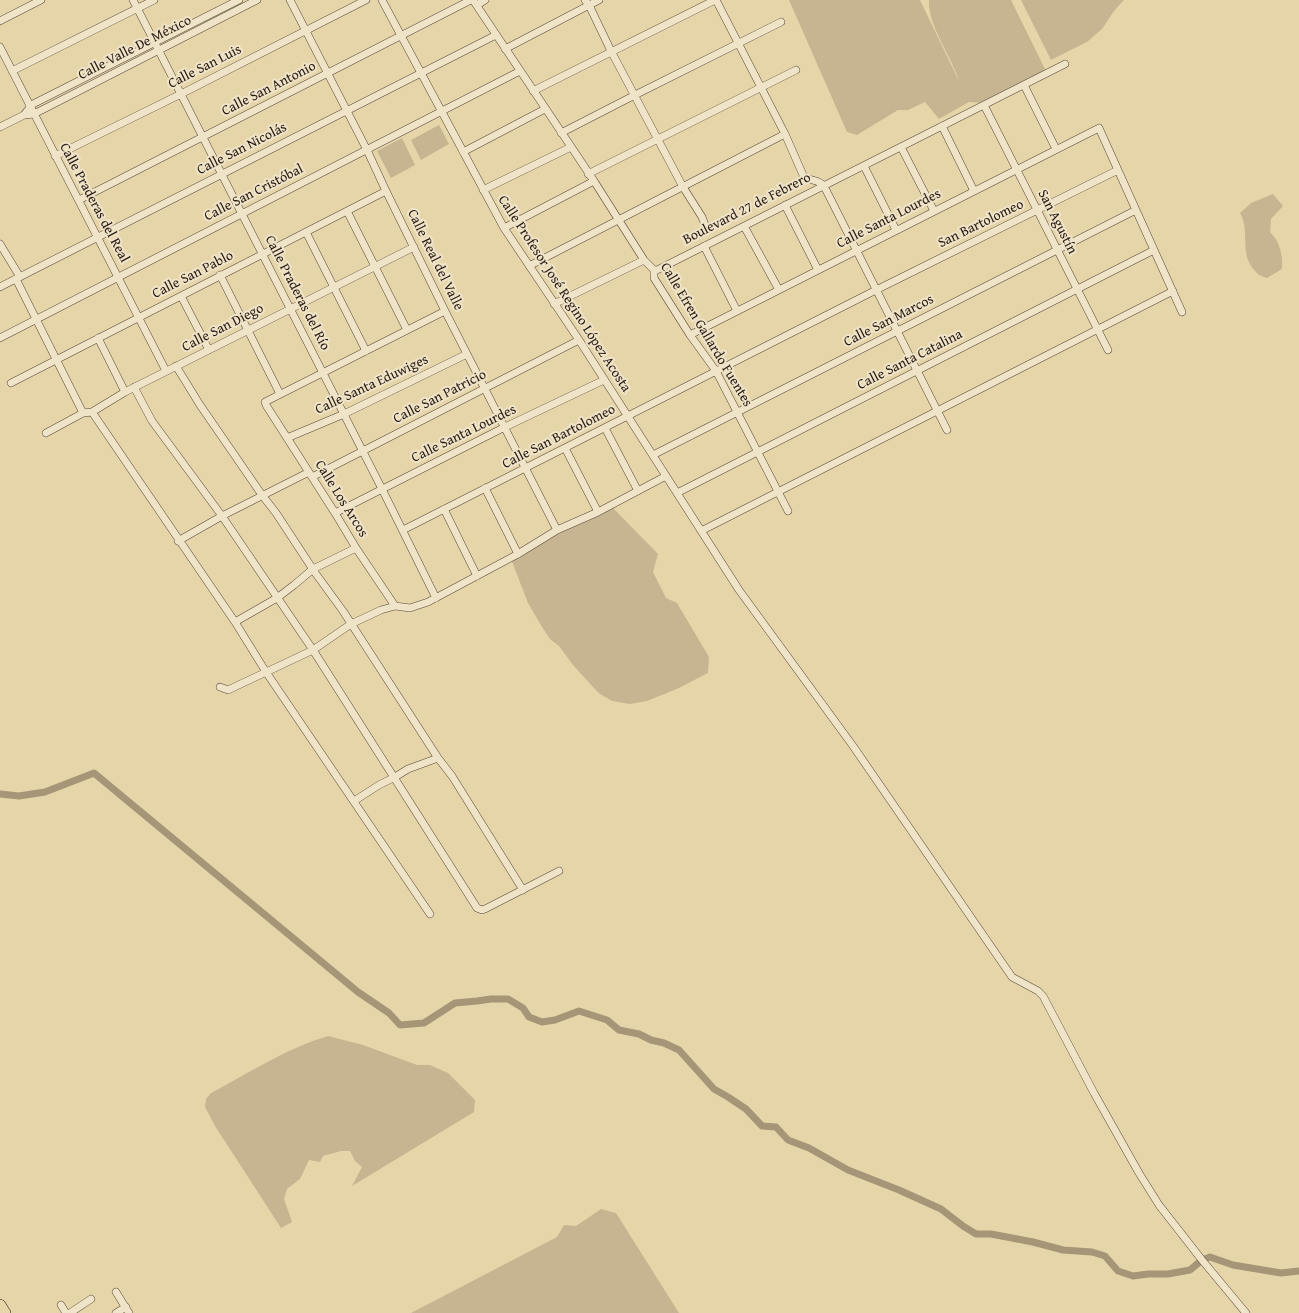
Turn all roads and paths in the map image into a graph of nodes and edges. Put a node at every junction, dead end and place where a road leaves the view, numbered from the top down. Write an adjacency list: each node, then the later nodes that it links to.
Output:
1 (41, 0): 15 (street)
2 (133, 0): 14 (street, Calle Praderas del Río)
3 (154, 0): 14 (street)
4 (240, 0): 20 (street, Calle Valle De México)
5 (257, 0): 24 (street, Calle Valle De México)
6 (290, 0): 17 (street, Calle Real del Valle)
7 (366, 0): 17 (street, Calle San Luis)
8 (382, 0): 19 (street, Calle Profesor José Regino López Acosta)
9 (486, 0): 12 (street, Calle San Antonio)
10 (599, 0): 13 (street)
11 (715, 0): 21 (street); 25 (street)
12 (474, 2): 18 (street, Calle Efren Gallardo Fuentes); 19 (street, Calle San Antonio)
13 (587, 3): 23 (street); 25 (street)
14 (137, 8): 20 (street, Calle Praderas del Río); 28 (street)
15 (0, 21)
16 (781, 22): 21 (street)
17 (306, 31): 30 (street, Calle Real del Valle); 35 (street, Calle San Luis)
18 (496, 34): 23 (street, Calle Efren Gallardo Fuentes); 31 (street, Calle San Nicolás)
19 (402, 36): 30 (street, Calle San Antonio); 31 (street, Calle Profesor José Regino López Acosta)
20 (155, 43): 24 (street, Calle Praderas del Río); 38 (street, Calle Valle De México)
21 (737, 43): 33 (street); 36 (street)
22 (0, 47): 28 (street, Calle Praderas del Real)
23 (505, 49): 29 (street, Calle Efren Gallardo Fuentes)
24 (159, 50): 35 (street, Calle Praderas del Río); 42 (street, Calle Valle De México)
25 (611, 51): 34 (street); 36 (street)
26 (1065, 64): 32 (street, Boulevard 27 de Febrero)
27 (796, 70): 33 (street)
28 (12, 71): 38 (street, Calle Praderas del Real)
29 (520, 71): 34 (street, Calle Efren Gallardo Fuentes); 41 (street, Calle San Cristóbal)
30 (328, 73): 40 (street, Calle Real del Valle); 48 (street, Calle San Antonio)
31 (421, 73): 40 (street, Calle San Nicolás); 41 (street, Calle Profesor José Regino López Acosta)
32 (1024, 85): 37 (street, Boulevard 27 de Febrero); 52 (street)
33 (761, 88): 47 (street); 49 (street)
34 (533, 90): 39 (street, Calle Efren Gallardo Fuentes)
35 (181, 94): 48 (street, Calle Praderas del Río); 55 (street, Calle San Luis)
36 (635, 94): 46 (street); 49 (street)
37 (984, 105): 44 (street, Boulevard 27 de Febrero); 57 (street, San Agustín)
38 (30, 106): 42 (street, Calle Praderas del Real); 43 (street)
39 (545, 109): 46 (street, Calle Efren Gallardo Fuentes); 54 (street)
40 (347, 110): 53 (street, Calle Real del Valle); 59 (street, Calle San Nicolás)
41 (442, 112): 53 (street, Calle San Cristóbal); 54 (street, Calle Profesor José Regino López Acosta)
42 (34, 114): 43 (street, Calle Valle De México); 55 (street, Calle Praderas del Real)
43 (24, 115): 45 (street)
44 (942, 126): 51 (street, Boulevard 27 de Febrero); 66 (street)
45 (0, 128)
46 (561, 133): 50 (street, Calle Efren Gallardo Fuentes)
47 (786, 134): 62 (street); 63 (street)
48 (204, 137): 59 (street, Calle Praderas del Río); 67 (street, Calle San Antonio)
49 (658, 139): 60 (street); 63 (street)
50 (571, 147): 60 (street, Calle Efren Gallardo Fuentes); 64 (street)
51 (901, 147): 56 (street, Boulevard 27 de Febrero); 71 (street)
52 (1056, 149): 57 (street, Calle Santa Lourdes); 58 (street, Calle Santa Lourdes)
53 (367, 150): 65 (street, Calle Real del Valle); 73 (street, Calle San Cristóbal)
54 (463, 152): 64 (street, Calle Profesor José Regino López Acosta)
55 (55, 156): 67 (street, Calle Praderas del Real)
56 (864, 166): 62 (street, Boulevard 27 de Febrero); 78 (street)
57 (1016, 170): 66 (street, Calle Santa Lourdes); 72 (street, San Agustín)
58 (1118, 170): 69 (street); 72 (street, San Bartolomeo)
59 (222, 174): 73 (street, Calle Praderas del Río); 80 (street, Calle San Nicolás)
60 (588, 174): 61 (street, Calle Efren Gallardo Fuentes)
61 (594, 181): 74 (street, Calle Efren Gallardo Fuentes); 77 (street)
62 (824, 186): 68 (street, Boulevard 27 de Febrero); 84 (street)
63 (683, 187): 74 (street); 75 (street)
64 (483, 190): 77 (street, Calle Profesor José Regino López Acosta)
65 (386, 191): 70 (street, Calle San Pablo); 83 (street, Calle Real del Valle)
66 (974, 191): 71 (street, Calle Santa Lourdes)
67 (79, 200): 80 (street, Calle Praderas del Real)
68 (785, 205): 76 (street, Boulevard 27 de Febrero); 92 (street)
69 (1136, 210): 85 (street, Calle San Marcos); 86 (street)
70 (347, 211): 79 (street, Calle San Pablo); 89 (street)
71 (934, 211): 78 (street, Calle Santa Lourdes)
72 (1036, 211): 85 (street, San Agustín); 99 (street, San Bartolomeo)
73 (243, 214): 87 (street, Calle Praderas del Río); 94 (street, Calle San Cristóbal)
74 (619, 220): 88 (street, Calle Efren Gallardo Fuentes); 90 (street)
75 (705, 225)
76 (744, 226): 82 (street, Boulevard 27 de Febrero); 98 (street)
77 (504, 228): 90 (street, Calle Profesor José Regino López Acosta)
78 (896, 230): 84 (street, Calle Santa Lourdes)
79 (306, 232): 87 (street, Calle San Pablo); 97 (street)
80 (98, 237): 94 (street, Calle Praderas del Real); 95 (street, Calle San Nicolás)
81 (0, 244): 95 (street)
82 (704, 246): 91 (street, Boulevard 27 de Febrero); 106 (street)
83 (414, 247): 89 (street, Calle San Diego); 105 (street, Calle Real del Valle)
84 (856, 250): 92 (street, Calle Santa Lourdes); 99 (street)
85 (1056, 250): 100 (street, San Agustín); 113 (street, Calle San Marcos)
86 (1154, 250): 100 (street, Calle Santa Catalina); 101 (street)
87 (263, 254): 93 (street, Calle San Pablo); 104 (street, Calle Praderas del Río)
88 (644, 260): 91 (street, Calle Efren Gallardo Fuentes); 103 (street)
89 (375, 266): 97 (street, Calle San Diego); 111 (street)
90 (529, 266): 103 (street, Calle Profesor José Regino López Acosta)
91 (654, 270): 114 (street, Calle Efren Gallardo Fuentes)
92 (818, 270): 98 (street, Calle Santa Lourdes)
93 (220, 275): 102 (street, Calle San Pablo); 110 (street)
94 (118, 277): 108 (street, Calle Praderas del Real); 109 (street, Calle San Cristóbal)
95 (18, 278): 96 (street, Calle San Nicolás); 109 (street)
96 (0, 287)
97 (334, 287): 104 (street, Calle San Diego); 120 (street)
98 (779, 290): 106 (street, Calle Santa Lourdes)
99 (876, 290): 113 (street); 127 (street, Calle San Bartolomeo)
100 (1076, 290): 112 (street, San Agustín); 125 (street, Calle Santa Catalina)
101 (1173, 291): 107 (street); 112 (street)
102 (181, 296): 108 (street, Calle San Pablo); 118 (street)
103 (554, 304): 117 (street, Calle Profesor José Regino López Acosta)
104 (290, 309): 110 (street, Calle San Diego); 126 (street, Calle Praderas del Río)
105 (445, 311): 111 (street); 121 (street, Calle Real del Valle)
106 (737, 311): 114 (street, Calle Santa Lourdes)
107 (1182, 312)
108 (139, 317): 116 (street, Calle San Pablo); 124 (street, Calle Praderas del Real)
109 (36, 319): 115 (street, Calle San Cristóbal); 122 (street)
110 (248, 330): 118 (street, Calle San Diego); 133 (street)
111 (407, 330): 120 (street)
112 (1097, 330): 119 (street, San Agustín); 134 (street)
113 (897, 331): 125 (street); 137 (street, Calle San Marcos)
114 (690, 335): 127 (street, Calle Efren Gallardo Fuentes)
115 (0, 338)
116 (98, 338): 122 (street, Calle San Pablo); 132 (street)
117 (579, 340): 128 (street, Calle Profesor José Regino López Acosta); 131 (street, Calle San Patricio)
118 (209, 350): 123 (street, Calle San Diego)
119 (1108, 350)
120 (366, 351): 126 (street)
121 (467, 354): 131 (street, Calle Real del Valle); 138 (street, Calle Santa Eduwiges)
122 (56, 360): 129 (street, Calle San Pablo); 135 (street)
123 (176, 366): 124 (street, Calle San Diego); 157 (street)
124 (166, 371): 130 (street, Calle San Diego)
125 (917, 371): 134 (street); 147 (street, Calle Santa Catalina)
126 (323, 372): 133 (street); 138 (street, Calle Praderas del Río)
127 (716, 372): 137 (street, Calle Efren Gallardo Fuentes); 139 (street, Calle San Bartolomeo)
128 (604, 380): 139 (street, Calle Profesor José Regino López Acosta); 140 (street, Calle Santa Lourdes)
129 (11, 383)
130 (134, 387): 132 (street, Calle San Diego); 162 (street)
131 (485, 389): 140 (street, Calle Real del Valle); 146 (street, Calle San Patricio)
132 (125, 392): 136 (street, Calle San Diego)
133 (280, 394): 144 (street, Calle Los Arcos)
134 (937, 410): 142 (street); 155 (street)
135 (83, 412): 136 (street); 143 (street)
136 (92, 412): 166 (street)
137 (738, 412): 147 (street, Calle Efren Gallardo Fuentes); 148 (street, Calle San Marcos)
138 (344, 414): 144 (street, Calle Santa Eduwiges); 146 (street, Calle Praderas del Río)
139 (628, 416): 141 (street, Calle San Bartolomeo); 148 (street, Calle Profesor José Regino López Acosta)
140 (506, 428): 149 (street, Calle Real del Valle); 153 (street, Calle Santa Lourdes)
141 (605, 428): 145 (street, Calle San Bartolomeo); 154 (street)
142 (947, 430)
143 (46, 434)
144 (287, 438): 150 (street, Calle Los Arcos)
145 (565, 448): 149 (street, Calle San Bartolomeo); 160 (street)
146 (363, 451): 150 (street, Calle San Patricio); 153 (street, Calle Praderas del Río)
147 (759, 452): 155 (street, Calle Efren Gallardo Fuentes); 156 (street, Calle Santa Catalina)
148 (653, 455): 151 (street, Calle Profesor José Regino López Acosta)
149 (526, 468): 152 (street, Calle San Bartolomeo); 164 (street, Calle Real del Valle)
150 (311, 475): 157 (street, Calle San Patricio); 161 (street, Calle Los Arcos)
151 (666, 476): 154 (street); 156 (street, Calle Profesor José Regino López Acosta)
152 (485, 488): 158 (street, Calle San Bartolomeo); 168 (street)
153 (382, 489): 161 (street, Calle Santa Lourdes); 163 (street, Calle Praderas del Río)
154 (638, 491): 160 (street)
155 (778, 492): 159 (street, Calle Efren Gallardo Fuentes); 165 (street)
156 (677, 493): 165 (street, Calle Profesor José Regino López Acosta)
157 (262, 495): 162 (street, Calle San Patricio); 169 (street)
158 (444, 509): 163 (street, Calle San Bartolomeo); 170 (street)
159 (788, 511)
160 (598, 512): 164 (street)
161 (335, 513): 167 (street, Calle Los Arcos)
162 (222, 516): 166 (street, Calle San Patricio); 171 (street)
163 (403, 530): 172 (street, Calle Praderas del Río)
164 (557, 530): 168 (street)
165 (702, 531): 194 (street, Calle Profesor José Regino López Acosta)
166 (178, 541): 174 (street)
167 (356, 548): 169 (street); 173 (street, Calle Los Arcos)
168 (518, 554): 170 (street)
169 (313, 569): 171 (street); 175 (street)
170 (477, 576): 172 (street)
171 (277, 598): 174 (street); 176 (street)
172 (436, 598): 173 (street)
173 (395, 606): 175 (street)
174 (235, 622): 177 (street)
175 (351, 624): 176 (street); 179 (street)
176 (313, 650): 177 (street); 180 (street)
177 (266, 672): 178 (street); 181 (street)
178 (220, 687)
179 (438, 758): 180 (street); 183 (street)
180 (395, 778): 181 (street); 183 (street)
181 (354, 801): 184 (street)
182 (559, 871): 183 (street)
183 (523, 890)
184 (430, 914)
185 (116, 1292): 189 (street)
186 (92, 1299): 192 (street)
187 (0, 1305): 190 (main road)
188 (61, 1305): 191 (street)
189 (128, 1310): 193 (street)
190 (5, 1313)
191 (66, 1313)
192 (70, 1313)
193 (116, 1313)
194 (1246, 1313)

